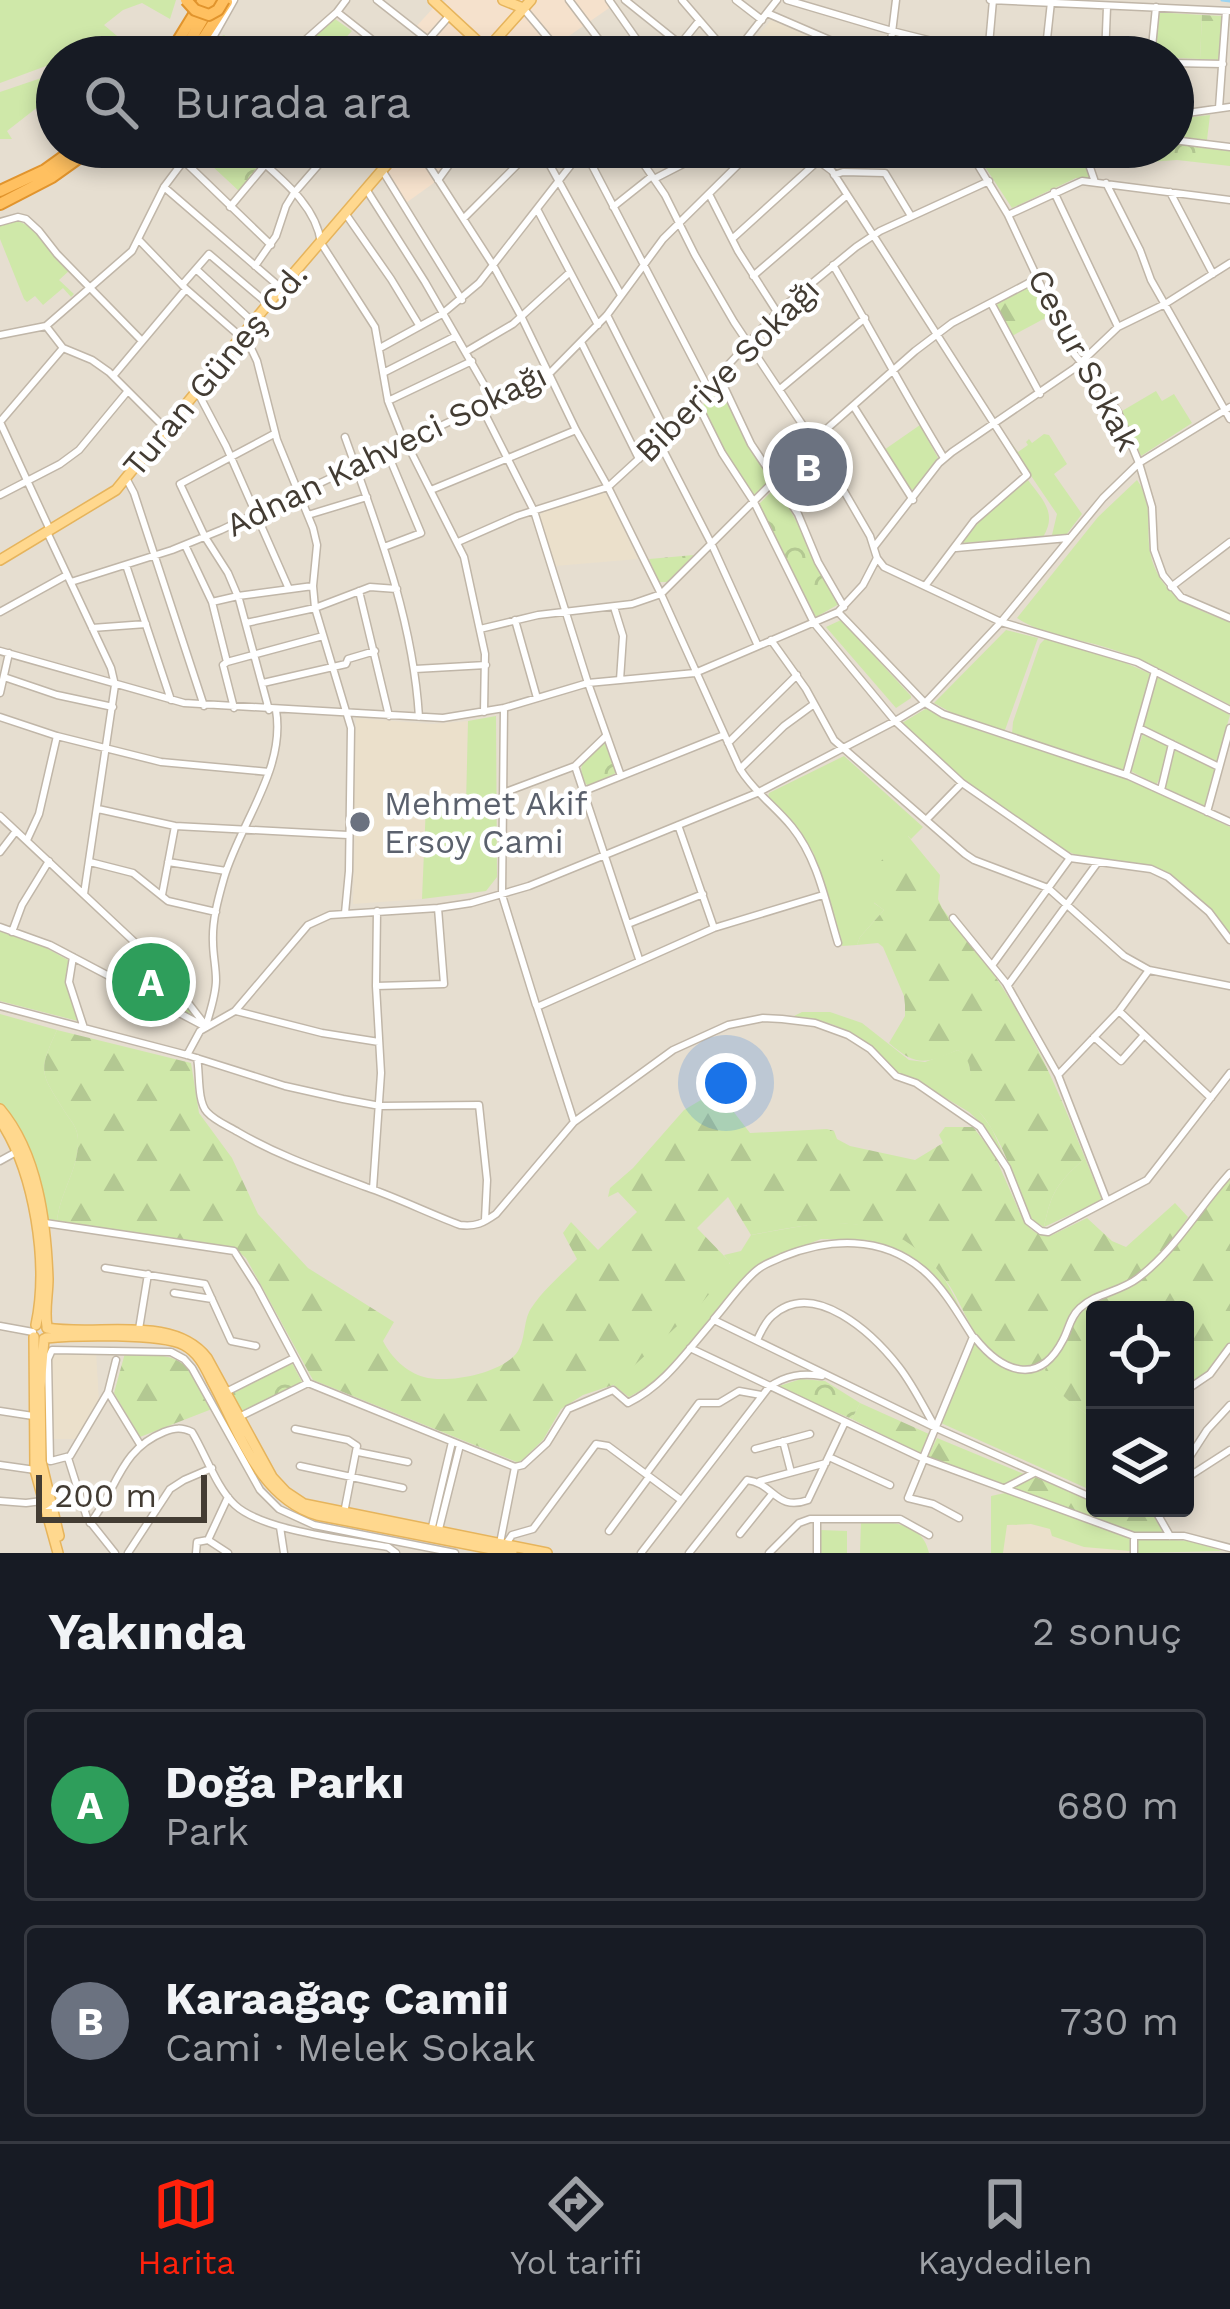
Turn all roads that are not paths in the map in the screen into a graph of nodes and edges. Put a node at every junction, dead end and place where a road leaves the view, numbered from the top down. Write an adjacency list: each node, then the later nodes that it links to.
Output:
1 (185, 0): 4 (highway, bridge); 28 (highway)
2 (202, 0): 28 (highway)
3 (214, 0): 29 (highway)
4 (229, 0): 30 (highway); 31 (street)
5 (346, 0): 23 (street)
6 (377, 0): 34 (street)
7 (433, 0): 24 (main road)
8 (502, 0): 19 (main road)
9 (569, 0): 39 (street)
10 (609, 0): 40 (street)
11 (625, 0): 41 (street)
12 (682, 0): 26 (street)
13 (736, 0): 25 (street)
14 (777, 0): 25 (street)
15 (787, 0): 27 (street)
16 (896, 0): 27 (street)
17 (991, 0): 18 (street); 48 (street)
18 (1051, 2): 20 (street); 49 (street)
19 (527, 4): 37 (main road); 38 (street)
20 (1107, 5): 21 (street); 50 (street)
21 (1156, 7): 22 (street); 51 (street)
22 (1228, 11): 53 (street)
23 (337, 12): 32 (street); 33 (street)
24 (450, 15): 35 (street); 36 (main road)
25 (764, 17): 44 (street); 45 (street)
26 (699, 21): 42 (street); 43 (street)
27 (892, 31): 46 (street); 47 (street)
28 (182, 36)
29 (194, 36)
30 (206, 36)
31 (212, 36)
32 (310, 36)
33 (367, 36)
34 (423, 36)
35 (432, 36)
36 (469, 36)
37 (499, 36)
38 (549, 36)
39 (596, 36)
40 (634, 36)
41 (670, 36)
42 (687, 36)
43 (712, 36)
44 (748, 36)
45 (814, 36)
46 (891, 36)
47 (911, 36)
48 (989, 36)
49 (1047, 36)
50 (1106, 36)
51 (1153, 36)
52 (1194, 63): 53 (street)
53 (1222, 64): 55 (street)
54 (1230, 107): 55 (street)
55 (1219, 108): 56 (street)
56 (1194, 112)
57 (1194, 143): 58 (street)
58 (1230, 147)
59 (48, 168): 89 (highway)
60 (65, 168): 96 (highway)
61 (179, 168): 87 (street)
62 (191, 168): 97 (street)
63 (262, 168): 97 (street)
64 (268, 168): 92 (street)
65 (316, 168): 92 (street)
66 (430, 168): 83 (street)
67 (446, 168): 83 (street)
68 (516, 168): 103 (street)
69 (552, 168): 82 (street)
70 (569, 168): 82 (street)
71 (594, 168): 98 (street)
72 (647, 168): 81 (street)
73 (674, 168): 81 (street)
74 (735, 168): 93 (street, Adnan Kahveci Sokağı)
75 (810, 168): 107 (street)
76 (826, 168): 80 (street)
77 (981, 168): 84 (street, Cesur Sokak)
78 (1091, 168): 85 (street)
79 (382, 170): 88 (main road, Turan Güneş Cd.); 125 (street)
80 (834, 175): 94 (street); 102 (street)
81 (653, 177): 98 (street); 105 (street)
82 (560, 179): 99 (street); 124 (street)
83 (438, 180): 103 (street)
84 (989, 181): 101 (street, Cesur Sokak); 102 (street, Biberiye Sokağı)
85 (1095, 182): 86 (street); 91 (street)
86 (1106, 183): 90 (street); 128 (street)
87 (164, 187): 108 (street); 115 (street)
88 (366, 189): 100 (main road, Turan Güneş Cd.); 130 (street)
89 (0, 191)
90 (1170, 191): 95 (street); 118 (street)
91 (1054, 192): 101 (street); 138 (street)
92 (294, 194): 109 (street); 110 (street)
93 (710, 194): 105 (street, Adnan Kahveci Sokağı); 107 (street)
94 (846, 196): 106 (street); 119 (street)
95 (1230, 200)
96 (0, 204)
97 (230, 207): 110 (street)
98 (613, 207): 113 (street)
99 (537, 209): 112 (street); 117 (street)
100 (345, 213): 109 (main road, Turan Güneş Cd.); 137 (street)
101 (1009, 214): 120 (street, Cesur Sokak)
102 (911, 216): 106 (street, Biberiye Sokağı)
103 (464, 218): 112 (street)
104 (0, 222): 122 (street)
105 (678, 223): 113 (street, Adnan Kahveci Sokağı); 145 (street)
106 (872, 236): 114 (street, Biberiye Sokağı); 139 (street)
107 (733, 239): 119 (street)
108 (139, 240): 121 (street); 122 (street)
109 (321, 243): 123 (main road, Turan Güneş Cd.); 147 (street)
110 (271, 245): 115 (street)
111 (1230, 263): 118 (street)
112 (493, 265): 125 (street); 132 (street)
113 (644, 265): 124 (street, Adnan Kahveci Sokağı); 156 (street)
114 (833, 265): 129 (street, Biberiye Sokağı); 133 (street)
115 (255, 266): 123 (street)
116 (196, 269): 121 (street); 127 (street); 134 (street)
117 (569, 273): 132 (street); 135 (street)
118 (1213, 274): 128 (street)
119 (753, 275): 129 (street)
120 (1038, 278): 126 (street); 150 (street, Cesur Sokak)
121 (184, 287): 142 (street); 143 (street)
122 (91, 288): 136 (street); 143 (street)
123 (281, 288): 127 (main road, Turan Güneş Cd.)
124 (621, 295): 131 (street, Adnan Kahveci Sokağı)
125 (462, 300): 130 (street)
126 (991, 303): 139 (street); 160 (street)
127 (268, 304): 134 (main road, Turan Güneş Cd.)
128 (1165, 304): 138 (street); 166 (street)
129 (777, 312): 145 (street, Biberiye Sokağı)
130 (442, 314): 137 (street); 141 (street)
131 (608, 315): 135 (street, Adnan Kahveci Sokağı); 171 (street)
132 (521, 316): 148 (street); 154 (street)
133 (865, 318): 151 (street); 157 (street)
134 (253, 322): 142 (main road, Turan Güneş Cd.)
135 (598, 325): 144 (street, Adnan Kahveci Sokağı)
136 (46, 326): 140 (street); 146 (street)
137 (420, 327): 147 (street)
138 (1118, 327): 150 (street)
139 (937, 334): 151 (street); 168 (street)
140 (0, 335)
141 (456, 336): 148 (street); 152 (street)
142 (241, 337): 158 (main road, Turan Güneş Cd.); 172 (street)
143 (142, 341): 155 (street)
144 (581, 343): 154 (street, Adnan Kahveci Sokağı); 181 (street)
145 (747, 343): 153 (street, Biberiye Sokağı); 157 (street)
146 (62, 348): 155 (street); 185 (street)
147 (380, 348): 152 (street)
148 (466, 351): 149 (street)
149 (472, 361): 161 (street); 163 (street)
150 (1082, 362): 160 (street); 182 (street, Cesur Sokak)
151 (891, 371): 164 (street); 179 (street)
152 (383, 373): 161 (street)
153 (718, 374): 156 (street, Biberiye Sokağı); 186 (street)
154 (548, 375): 163 (street, Adnan Kahveci Sokağı); 170 (street)
155 (113, 376): 159 (street)
156 (707, 386): 162 (street, Biberiye Sokağı)
157 (778, 390): 175 (street)
158 (197, 391): 169 (main road, Turan Güneş Cd.); 178 (street)
159 (128, 392): 169 (street); 185 (street)
160 (1040, 394): 168 (street)
161 (388, 401): 176 (street)
162 (696, 401): 171 (street, Biberiye Sokağı); 193 (street)
163 (494, 402): 165 (street, Adnan Kahveci Sokağı)
164 (854, 406): 175 (street); 192 (street)
165 (482, 408): 176 (street, Adnan Kahveci Sokağı); 180 (street)
166 (1227, 409): 167 (street); 182 (street)
167 (1230, 419)
168 (992, 424): 179 (street); 206 (street)
169 (167, 430): 184 (main road, Turan Güneş Cd.)
170 (576, 430): 180 (street); 187 (street)
171 (666, 432): 174 (street, Biberiye Sokağı)
172 (275, 434): 178 (street); 189 (street)
173 (345, 437): 183 (street)
174 (658, 440): 181 (street, Biberiye Sokağı); 203 (street)
175 (815, 442): 186 (street); 204 (street)
176 (406, 444): 177 (street, Adnan Kahveci Sokağı); 188 (street)
177 (387, 452): 183 (street, Adnan Kahveci Sokağı); 205 (street)
178 (231, 456): 195 (street); 198 (street)
179 (944, 458): 192 (street)
180 (508, 459): 188 (street); 194 (street)
181 (639, 459): 187 (street, Biberiye Sokağı)
182 (1139, 463): 199 (street); 214 (street, Cesur Sokak)
183 (356, 467): 189 (street, Adnan Kahveci Sokağı); 191 (street)
184 (126, 478): 197 (main road, Turan Güneş Cd.); 207 (street)
185 (28, 480): 190 (street); 197 (street)
186 (776, 481): 193 (street); 223 (street)
187 (608, 487): 194 (street, Biberiye Sokağı); 218 (street)
188 (431, 490): 200 (street)
189 (298, 494): 195 (street, Adnan Kahveci Sokağı); 196 (street)
190 (0, 495)
191 (367, 497): 196 (street); 205 (street)
192 (913, 500): 204 (street)
193 (754, 502): 203 (street); 230 (street)
194 (534, 511): 200 (street, Biberiye Sokağı); 224 (street)
195 (257, 513): 198 (street, Adnan Kahveci Sokağı); 215 (street)
196 (307, 516): 212 (street)
197 (49, 531): 209 (main road, Turan Güneş Cd.); 211 (street)
198 (205, 537): 202 (street, Adnan Kahveci Sokağı); 219 (street)
199 (1072, 537): 206 (street); 228 (street)
200 (458, 542): 233 (street)
201 (1230, 542): 214 (street)
202 (185, 545): 207 (street, Adnan Kahveci Sokağı); 220 (street)
203 (712, 545): 218 (street); 236 (street)
204 (874, 547): 208 (street)
205 (384, 548): 216 (street)
206 (954, 548): 213 (street)
207 (153, 556): 210 (street, Adnan Kahveci Sokağı); 257 (street)
208 (877, 558): 213 (street); 223 (street)
209 (0, 560)
210 (126, 565): 211 (street, Adnan Kahveci Sokağı); 231 (street)
211 (69, 578): 225 (street, Adnan Kahveci Sokağı); 232 (street)
212 (314, 586): 215 (street); 222 (street)
213 (925, 586): 228 (street)
214 (1172, 587): 226 (street)
215 (289, 589): 219 (street)
216 (397, 589): 217 (street); 243 (street)
217 (359, 590): 222 (street); 237 (street)
218 (661, 594): 221 (street); 245 (street)
219 (238, 596): 220 (street); 229 (street)
220 (212, 602): 240 (street)
221 (614, 606): 224 (street); 248 (street)
222 (315, 608): 229 (street); 234 (street)
223 (841, 609): 230 (street); 255 (street)
224 (566, 611): 227 (street); 250 (street)
225 (0, 612)
226 (1230, 618)
227 (515, 620): 233 (street); 253 (street)
228 (1001, 622): 244 (street); 255 (street)
229 (246, 623): 239 (street)
230 (814, 623): 235 (street); 269 (street)
231 (146, 624): 232 (street); 254 (street)
232 (92, 628): 251 (street)
233 (480, 629): 241 (street)
234 (323, 636): 239 (street); 242 (street)
235 (771, 640): 236 (street); 246 (street)
236 (758, 646): 245 (street)
237 (375, 651): 242 (street); 266 (street)
238 (4, 652): 247 (street); 251 (street)
239 (255, 655): 240 (street); 249 (street)
240 (227, 662): 259 (street)
241 (486, 665): 243 (street); 264 (street)
242 (333, 668): 249 (street); 265 (street)
243 (415, 670): 268 (street)
244 (1155, 671): 262 (street); 270 (street)
245 (695, 673): 248 (street); 275 (street)
246 (796, 675): 256 (street); 275 (street)
247 (4, 677): 252 (street); 258 (street)
248 (620, 680): 250 (street)
249 (263, 683): 261 (street)
250 (588, 683): 253 (street); 274 (street)
251 (115, 685): 254 (street); 258 (street)
252 (0, 693)
253 (537, 698): 260 (street)
254 (171, 700): 257 (street)
255 (925, 703): 269 (street); 283 (street)
256 (814, 704): 277 (street); 281 (street)
257 (204, 706): 259 (street)
258 (113, 707): 278 (street)
259 (234, 708): 261 (street)
260 (504, 708): 264 (street); 288 (street)
261 (273, 710): 263 (street); 272 (street)
262 (1230, 710)
263 (295, 711): 265 (street); 272 (street)
264 (484, 712): 268 (street)
265 (347, 713): 266 (street); 299 (street)
266 (388, 716): 268 (street)
267 (0, 717): 273 (street)
268 (419, 718)
269 (895, 721): 277 (street); 285 (street)
270 (1138, 728): 276 (street); 283 (street)
271 (1230, 728): 280 (street)
272 (278, 733): 282 (street)
273 (57, 736): 278 (street); 300 (street)
274 (606, 736): 279 (street); 284 (street)
275 (726, 739): 281 (street); 284 (street)
276 (1172, 744): 280 (street); 286 (street)
277 (844, 748): 289 (street); 293 (street)
278 (107, 749): 282 (street); 290 (street)
279 (575, 766): 287 (street); 288 (street)
280 (1219, 767): 291 (street)
281 (740, 769): 289 (street)
282 (269, 772): 298 (street)
283 (1126, 775): 286 (street)
284 (621, 776): 287 (street)
285 (962, 783): 293 (street); 303 (street)
286 (1161, 790): 291 (street)
287 (584, 791): 302 (street)
288 (503, 793): 314 (street)
289 (758, 793): 295 (street); 312 (street)
290 (98, 809): 296 (street); 305 (street)
291 (1207, 812): 294 (street)
292 (0, 816): 297 (street)
293 (926, 820): 309 (street)
294 (1230, 822)
295 (678, 824): 302 (street); 311 (street)
296 (175, 826): 298 (street); 306 (street)
297 (16, 831): 300 (street); 301 (street)
298 (241, 831): 299 (street); 308 (street)
299 (349, 835): 319 (street)
300 (27, 840): 304 (street)
301 (0, 851)
302 (605, 855): 314 (street); 321 (street)
303 (1070, 858): 307 (street); 309 (street)
304 (49, 861): 310 (street); 324 (street)
305 (90, 862): 310 (street); 313 (street)
306 (168, 862): 308 (street); 313 (street)
307 (1098, 862): 315 (street); 325 (street)
308 (226, 871): 318 (street)
309 (1048, 888): 315 (street); 329 (street)
310 (83, 893): 338 (street)
311 (703, 894): 321 (street); 323 (street)
312 (824, 895): 323 (street); 326 (street)
313 (162, 896): 318 (street)
314 (502, 896): 316 (street); 335 (street)
315 (1066, 905): 330 (street); 332 (street)
316 (438, 908): 317 (street); 331 (street)
317 (377, 911): 319 (street); 331 (street)
318 (216, 912): 338 (street)
319 (345, 913): 336 (street)
320 (953, 918): 329 (street)
321 (628, 925): 328 (street)
322 (0, 927): 324 (street)
323 (713, 928): 328 (street)
324 (12, 932): 327 (street)
325 (1230, 940)
326 (838, 943)
327 (74, 957): 338 (street); 339 (street)
328 (639, 959): 335 (street)
329 (993, 964): 332 (street)
330 (1149, 970): 333 (street); 337 (street)
331 (376, 986): 342 (street)
332 (1008, 986): 346 (street)
333 (1230, 986)
334 (0, 1006): 339 (street)
335 (537, 1007): 351 (street)
336 (235, 1011): 338 (street); 342 (street)
337 (1119, 1011): 340 (street); 341 (street)
338 (206, 1026): 343 (street)
339 (85, 1029): 343 (street)
340 (1144, 1035): 341 (street); 347 (street)
341 (1094, 1037): 346 (street)
342 (379, 1042): 348 (street)
343 (187, 1055): 344 (street)
344 (197, 1058): 348 (street); 355 (street)
345 (1230, 1073): 347 (street)
346 (1058, 1075): 356 (street)
347 (1211, 1098): 356 (street)
348 (380, 1106): 355 (street); 357 (street)
349 (0, 1109): 358 (main road)
350 (0, 1120): 352 (main road)
351 (574, 1122): 356 (street); 357 (street)
352 (18, 1151): 353 (street); 365 (main road)
353 (0, 1161)
354 (1230, 1173): 367 (street)
355 (373, 1189): 357 (street)
356 (1107, 1201)
357 (484, 1222)
358 (43, 1223): 365 (main road); 373 (street)
359 (105, 1268): 360 (street)
360 (148, 1274): 362 (street); 366 (street)
361 (174, 1293): 362 (street)
362 (212, 1300): 369 (street)
363 (713, 1320): 367 (street); 368 (street); 371 (street)
364 (0, 1326): 365 (street)
365 (42, 1333): 366 (main road); 372 (street); 384 (main road); 401 (main road)
366 (138, 1335): 380 (main road); 421 (main road)
367 (974, 1336): 387 (street)
368 (757, 1340): 375 (street); 387 (street)
369 (256, 1346)
370 (1230, 1347): 377 (street)
371 (689, 1348): 378 (street); 404 (street)
372 (52, 1350): 401 (street); 433 (street)
373 (294, 1358): 376 (street); 380 (street)
374 (116, 1360): 379 (street)
375 (832, 1378): 378 (street); 387 (street)
376 (308, 1383): 385 (street); 391 (street)
377 (1194, 1385)
378 (769, 1387): 381 (street); 386 (street)
379 (108, 1392): 392 (street); 397 (street)
380 (226, 1392): 385 (main road)
381 (761, 1395): 409 (street); 418 (street)
382 (1230, 1405): 394 (street)
383 (0, 1411): 384 (street)
384 (32, 1416): 401 (main road)
385 (239, 1417): 421 (main road)
386 (845, 1422): 398 (street); 399 (street)
387 (936, 1428): 398 (street); 407 (street)
388 (296, 1429): 396 (street)
389 (810, 1434): 390 (street)
390 (783, 1441): 393 (street); 406 (street)
391 (456, 1444): 404 (street); 433 (street)
392 (141, 1446): 405 (street); 425 (street)
393 (754, 1449)
394 (1194, 1450)
395 (1230, 1450): 408 (street)
396 (358, 1452): 400 (street); 410 (street)
397 (68, 1458): 401 (street); 425 (street)
398 (924, 1459): 414 (street); 423 (street)
399 (828, 1460): 406 (street); 412 (street); 415 (street)
400 (408, 1462)
401 (42, 1464): 402 (street); 420 (main road); 436 (main road)
402 (0, 1465)
403 (299, 1466): 410 (street)
404 (515, 1467): 435 (street)
405 (212, 1468): 417 (street); 438 (street)
406 (791, 1472): 411 (street)
407 (1035, 1472): 414 (street); 416 (street)
408 (1194, 1473)
409 (647, 1475): 418 (street); 427 (street); 435 (street)
410 (352, 1477): 413 (street); 421 (street)
411 (758, 1482): 415 (street); 446 (street)
412 (890, 1485)
413 (403, 1488)
414 (1005, 1488): 430 (street)
415 (772, 1493): 428 (street)
416 (1086, 1495)
417 (229, 1497): 426 (street); 432 (street)
418 (681, 1500): 445 (street)
419 (0, 1501): 420 (street)
420 (42, 1501): 436 (main road)
421 (343, 1517): 433 (main road)
422 (1159, 1517): 431 (street)
423 (959, 1518)
424 (817, 1519): 429 (street); 447 (street); 448 (street)
425 (90, 1523): 437 (street)
426 (280, 1526): 441 (street); 442 (street)
427 (609, 1531)
428 (740, 1534)
429 (929, 1535)
430 (1134, 1536): 431 (street); 449 (street)
431 (1170, 1536): 434 (street)
432 (208, 1540): 439 (street); 440 (street)
433 (431, 1543): 435 (main road); 443 (street)
434 (1226, 1549)
435 (507, 1550): 444 (main road)
436 (61, 1553)
437 (115, 1553)
438 (128, 1553)
439 (196, 1553)
440 (228, 1553)
441 (284, 1553)
442 (396, 1553)
443 (455, 1553)
444 (547, 1553)
445 (640, 1553)
446 (689, 1553)
447 (770, 1553)
448 (817, 1553)
449 (1134, 1553)

